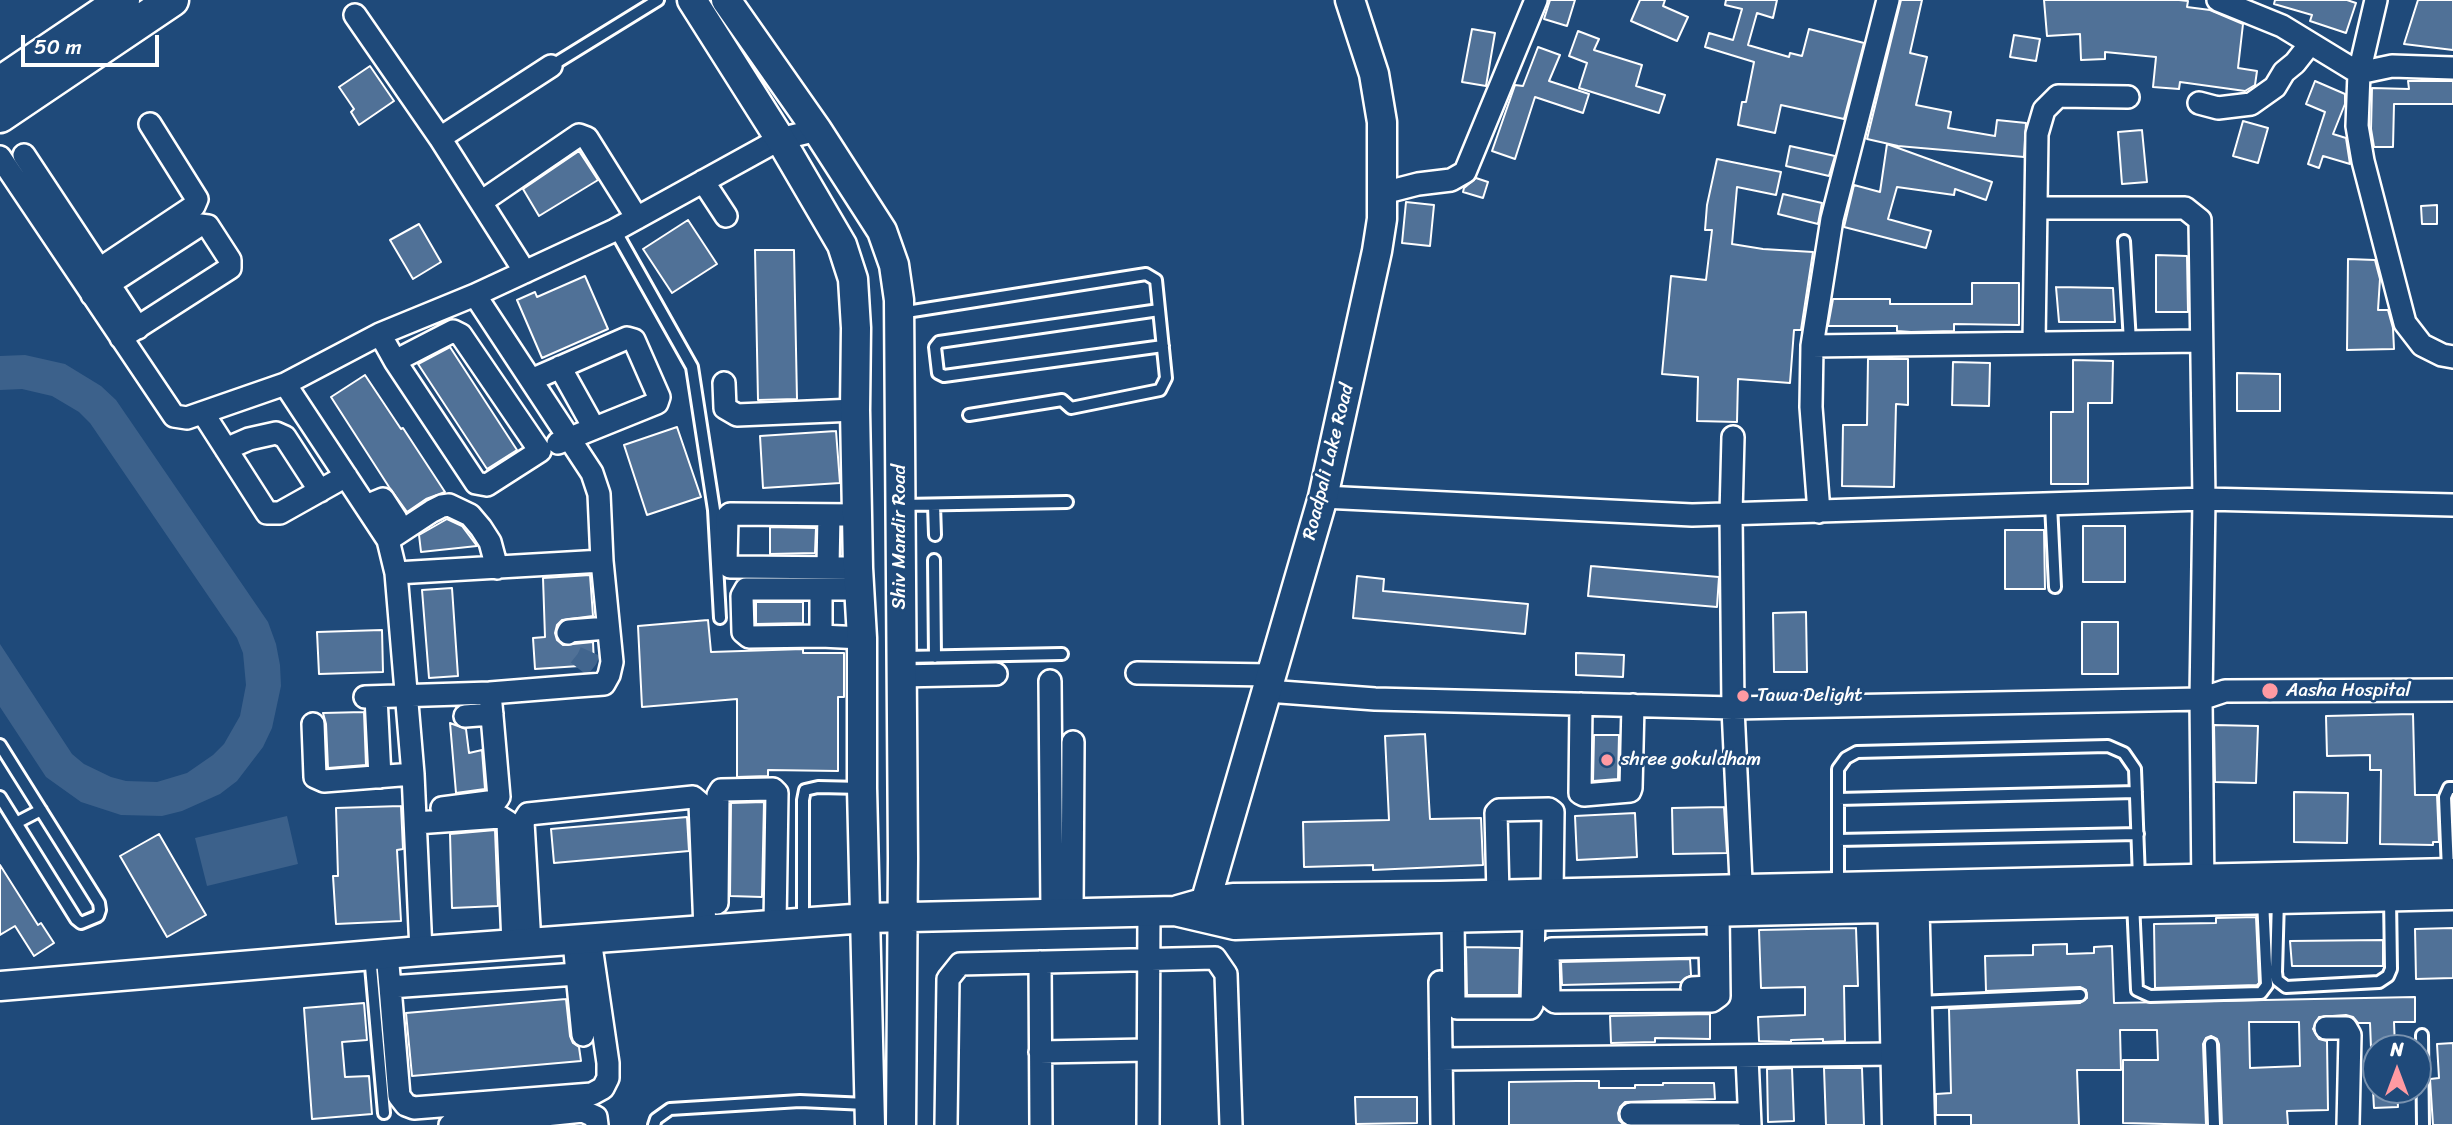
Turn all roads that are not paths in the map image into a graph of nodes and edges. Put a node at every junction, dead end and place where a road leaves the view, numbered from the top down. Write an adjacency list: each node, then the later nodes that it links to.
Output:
1 (123, 0): 16 (main road)
2 (172, 0): 19 (main road)
3 (658, 0): 13 (lane)
4 (692, 0): 23 (street, Shiv Mandir Road)
5 (726, 0): 21 (street, Shiv Mandir Road)
6 (1350, 0): 28 (street, Roadpali Lake Road)
7 (1536, 0): 28 (street)
8 (1888, 0): 47 (street)
9 (2218, 0): 12 (street)
10 (2376, 0): 15 (street)
11 (355, 15): 22 (street)
12 (2311, 44): 15 (street); 18 (street)
13 (551, 66): 22 (street)
14 (2453, 68): 15 (street)
15 (2359, 73): 48 (street)
16 (0, 83)
17 (2128, 97): 31 (street)
18 (2199, 103)
19 (0, 116)
20 (150, 124): 37 (street)
21 (817, 130): 23 (street); 40 (street, Shiv Mandir Road)
22 (440, 138): 29 (street)
23 (780, 139): 26 (street); 54 (street, Shiv Mandir Road)
24 (24, 155): 27 (street)
25 (0, 157): 30 (street)
26 (703, 181): 32 (street); 33 (street)
27 (50, 193): 30 (street); 37 (street)
28 (1383, 193): 64 (street, Roadpali Lake Road)
29 (481, 202): 33 (street); 36 (street)
30 (30, 204): 37 (street)
31 (2038, 208): 43 (street); 45 (street)
32 (726, 216)
33 (637, 218): 34 (street)
34 (615, 230): 36 (street); 85 (lane)
35 (2124, 241): 44 (lane)
36 (525, 272): 38 (street)
37 (96, 282): 41 (street); 41 (street)
38 (475, 295): 42 (street); 51 (street)
39 (1159, 310): 40 (lane); 46 (lane); 46 (lane)
40 (900, 313): 68 (street, Shiv Mandir Road)
41 (130, 333): 55 (street)
42 (380, 334): 49 (street); 53 (street)
43 (2201, 341): 44 (street); 65 (street)
44 (2130, 342): 45 (street)
45 (2034, 343): 47 (street)
46 (1163, 346): 56 (lane)
47 (1812, 346): 71 (street)
48 (2453, 357)
49 (395, 361): 61 (street); 61 (street)
50 (560, 367): 51 (street); 57 (street); 57 (street)
51 (530, 380): 58 (street)
52 (724, 383): 54 (street)
53 (285, 384): 55 (street); 62 (street)
54 (855, 410): 74 (street, Shiv Mandir Road)
55 (203, 413): 60 (street)
56 (969, 415)
57 (594, 428): 58 (street)
58 (568, 437): 61 (street); 79 (street)
59 (1733, 437): 72 (street)
60 (226, 449): 63 (street); 63 (street)
61 (540, 451)
62 (346, 476): 63 (street); 75 (street)
63 (320, 491)
64 (1323, 497): 72 (street); 96 (street, Roadpali Lake Road)
65 (2204, 499): 67 (street); 70 (street); 99 (street)
66 (1067, 502): 69 (lane)
67 (2052, 504): 71 (street); 83 (lane)
68 (900, 505): 69 (lane); 92 (street, Shiv Mandir Road)
69 (934, 505): 76 (lane)
70 (2453, 505)
71 (1819, 512): 72 (street)
72 (1731, 514): 103 (street)
73 (829, 515): 74 (street); 80 (street); 80 (street)
74 (857, 515): 82 (street, Shiv Mandir Road)
75 (384, 534): 77 (street); 81 (street)
76 (935, 535)
77 (487, 555): 79 (street); 81 (street)
78 (934, 560): 91 (lane)
79 (602, 561): 86 (street)
80 (828, 567): 82 (street)
81 (396, 573): 98 (street)
82 (859, 578): 84 (street); 89 (street, Shiv Mandir Road)
83 (2055, 587)
84 (821, 589): 88 (street); 88 (street)
85 (720, 618)
86 (596, 631): 87 (street); 100 (street)
87 (568, 634)
88 (821, 636): 89 (street)
89 (862, 638): 110 (street, Shiv Mandir Road)
90 (1062, 654): 91 (lane)
91 (935, 657): 92 (lane)
92 (900, 666): 94 (street); 135 (street, Shiv Mandir Road)
93 (1137, 673): 96 (street)
94 (996, 674)
95 (1050, 681): 132 (street)
96 (1269, 683): 101 (street); 130 (street, Roadpali Lake Road)
97 (2453, 690): 99 (street)
98 (406, 697): 100 (street); 108 (street); 109 (street)
99 (2202, 699): 103 (street); 122 (street)
100 (491, 704): 104 (street); 116 (street)
101 (1581, 704): 102 (street); 102 (street)
102 (1633, 705): 103 (street)
103 (1733, 708): 129 (street)
104 (464, 716)
105 (313, 724): 109 (street)
106 (1073, 742): 132 (street)
107 (0, 745): 115 (lane)
108 (413, 774): 109 (street); 116 (street)
109 (380, 776)
110 (862, 788): 134 (street, Shiv Mandir Road); 136 (lane)
111 (2453, 788): 120 (lane)
112 (2136, 792): 114 (lane); 114 (lane); 118 (lane)
113 (0, 797): 117 (lane)
114 (1838, 799): 119 (lane)
115 (41, 810): 117 (lane); 117 (lane)
116 (416, 817): 139 (street); 140 (street)
117 (16, 823)
118 (2138, 834): 119 (lane); 123 (lane)
119 (1838, 840): 121 (lane)
120 (2451, 881): 122 (street); 127 (street)
121 (1838, 887): 126 (street); 129 (street)
122 (2203, 890): 123 (street); 128 (street)
123 (2136, 891): 126 (street); 128 (lane)
124 (1552, 894): 125 (street); 125 (street); 129 (street)
125 (1498, 895): 131 (street)
126 (1903, 897): 129 (street); 149 (street); 155 (street)
127 (2390, 897): 128 (street); 128 (lane)
128 (2270, 899)
129 (1734, 904): 133 (street); 147 (street)
130 (1183, 910): 131 (street); 132 (street); 142 (street)
131 (1444, 911): 133 (street); 133 (street); 157 (street)
132 (1062, 913): 135 (street)
133 (1534, 916)
134 (866, 918): 135 (street); 136 (street); 160 (street, Shiv Mandir Road)
135 (902, 918): 166 (street, Shiv Mandir Road)
136 (789, 925): 137 (street); 137 (street)
137 (711, 930): 138 (street); 139 (street)
138 (582, 940): 139 (street); 144 (street)
139 (522, 944): 140 (street)
140 (421, 951): 141 (street)
141 (378, 955): 145 (street); 146 (street); 159 (lane)
142 (1149, 960): 143 (street); 153 (street); 170 (street)
143 (1040, 962): 154 (street); 167 (street)
144 (586, 973): 146 (street); 146 (street); 151 (street)
145 (0, 986)
146 (390, 988)
147 (1692, 988)
148 (2080, 995): 149 (lane)
149 (1917, 1002): 173 (street)
150 (2326, 1027): 175 (street)
151 (583, 1035)
152 (2211, 1044): 174 (lane)
153 (1148, 1050): 154 (street); 169 (street)
154 (1040, 1052): 168 (street)
155 (1896, 1054): 156 (street); 172 (street)
156 (1746, 1057): 157 (street); 162 (street)
157 (1441, 1059): 171 (street)
158 (2423, 1104): 176 (lane)
159 (384, 1113)
160 (870, 1114): 165 (lane)
161 (1631, 1114): 162 (street)
162 (1750, 1120)
163 (450, 1125): 164 (street)
164 (597, 1125)
165 (654, 1125)
166 (901, 1125)
167 (946, 1125)
168 (1041, 1125)
169 (1147, 1125)
170 (1231, 1125)
171 (1442, 1125)
172 (1897, 1125)
173 (1920, 1125)
174 (2214, 1125)
175 (2348, 1125)
176 (2423, 1125)

